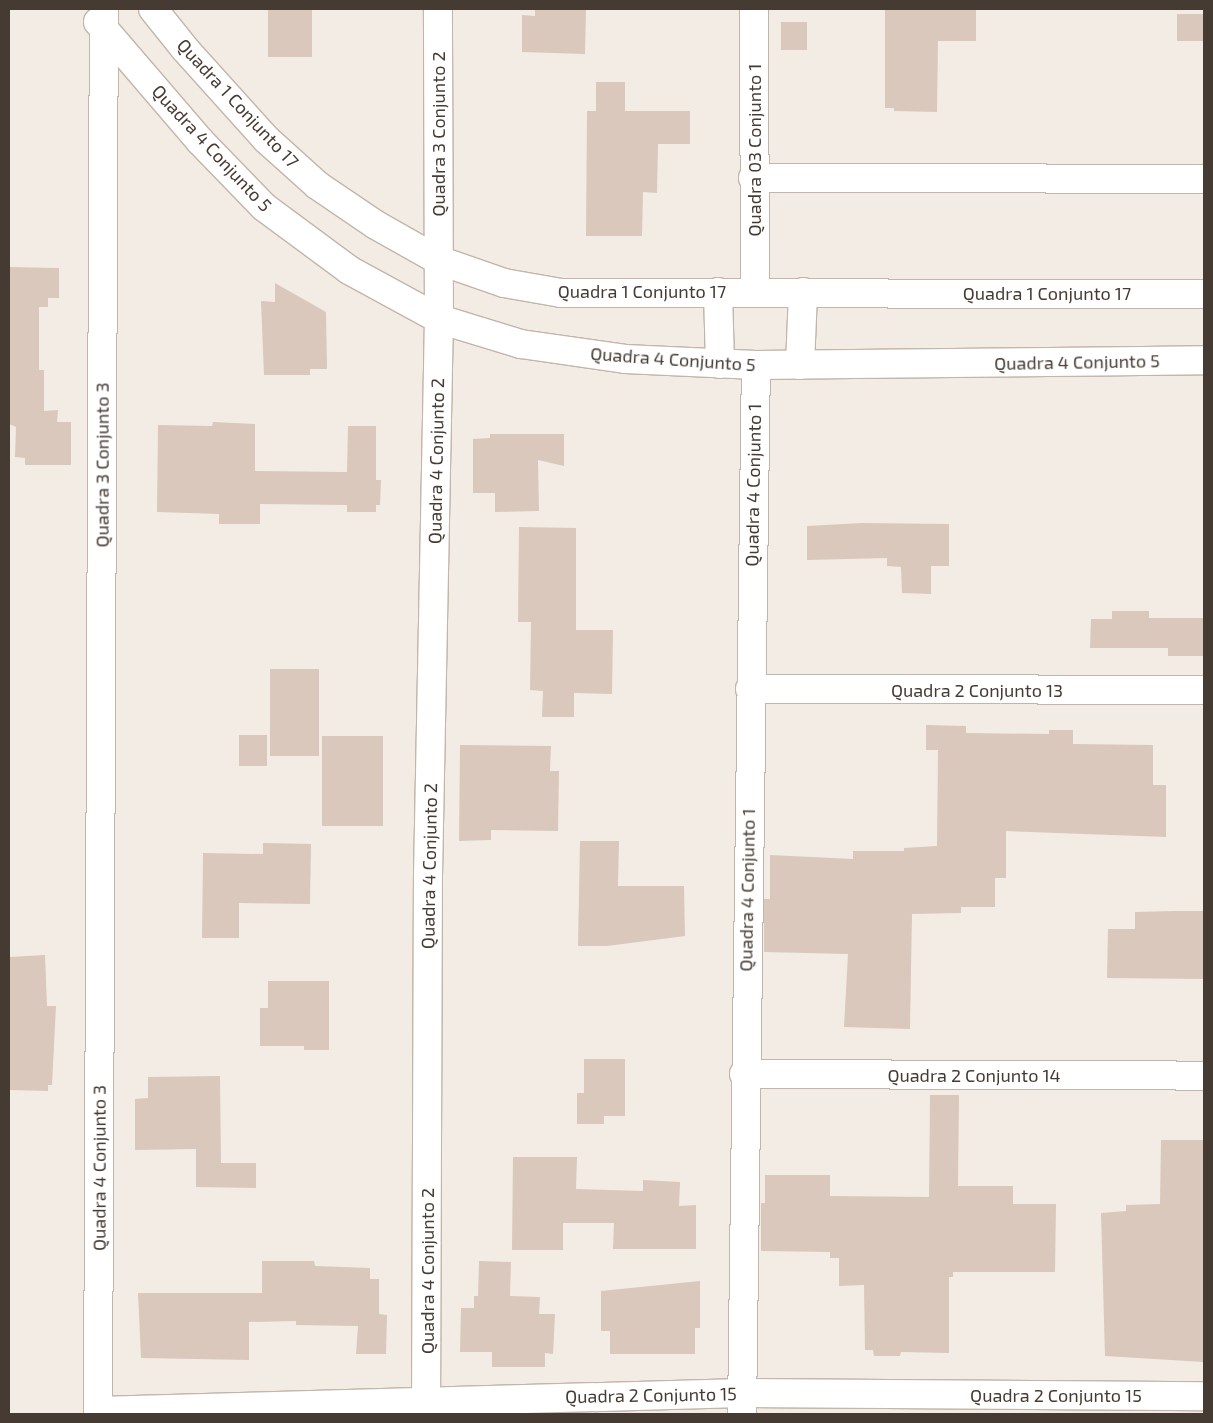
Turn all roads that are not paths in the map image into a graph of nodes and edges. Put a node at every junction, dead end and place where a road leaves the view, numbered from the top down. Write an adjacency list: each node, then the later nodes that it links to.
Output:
1 (153, 9): 7 (street, Quadra 1 Conjunto 17)
2 (438, 9): 7 (street, Quadra 3 Conjunto 2)
3 (754, 9): 5 (street, Quadra 03 Conjunto 1)
4 (98, 15): 12 (street, Quadra 4 Conjunto 5); 19 (street, Quadra 3 Conjunto 3)
5 (753, 178): 6 (street); 9 (street, Quadra 03 Conjunto 1)
6 (1204, 179)
7 (438, 260): 8 (street, Quadra 1 Conjunto 17); 12 (street, Quadra 3 Conjunto 2)
8 (718, 292): 9 (street, Quadra 1 Conjunto 17); 14 (street)
9 (755, 292): 10 (street, Quadra 1 Conjunto 17)
10 (803, 292): 11 (street, Quadra 1 Conjunto 17); 16 (street)
11 (1204, 294)
12 (439, 319): 14 (street, Quadra 4 Conjunto 5); 24 (street, Quadra 4 Conjunto 2)
13 (1204, 360): 16 (street, Quadra 4 Conjunto 5)
14 (720, 364): 15 (street, Quadra 4 Conjunto 5)
15 (756, 365): 16 (street, Quadra 4 Conjunto 5); 17 (street, Quadra 4 Conjunto 1)
16 (800, 365)
17 (750, 689): 18 (street, Quadra 2 Conjunto 13); 20 (street, Quadra 4 Conjunto 1)
18 (1204, 690)
19 (101, 921): 25 (street, Quadra 4 Conjunto 3)
20 (744, 1074): 21 (street, Quadra 2 Conjunto 14); 23 (street, Quadra 4 Conjunto 1)
21 (1204, 1076)
22 (1204, 1396): 23 (street, Quadra 2 Conjunto 15)
23 (742, 1404): 24 (street, Quadra 2 Conjunto 15)
24 (426, 1407): 25 (street, Quadra 2 Conjunto 15)
25 (98, 1413)

